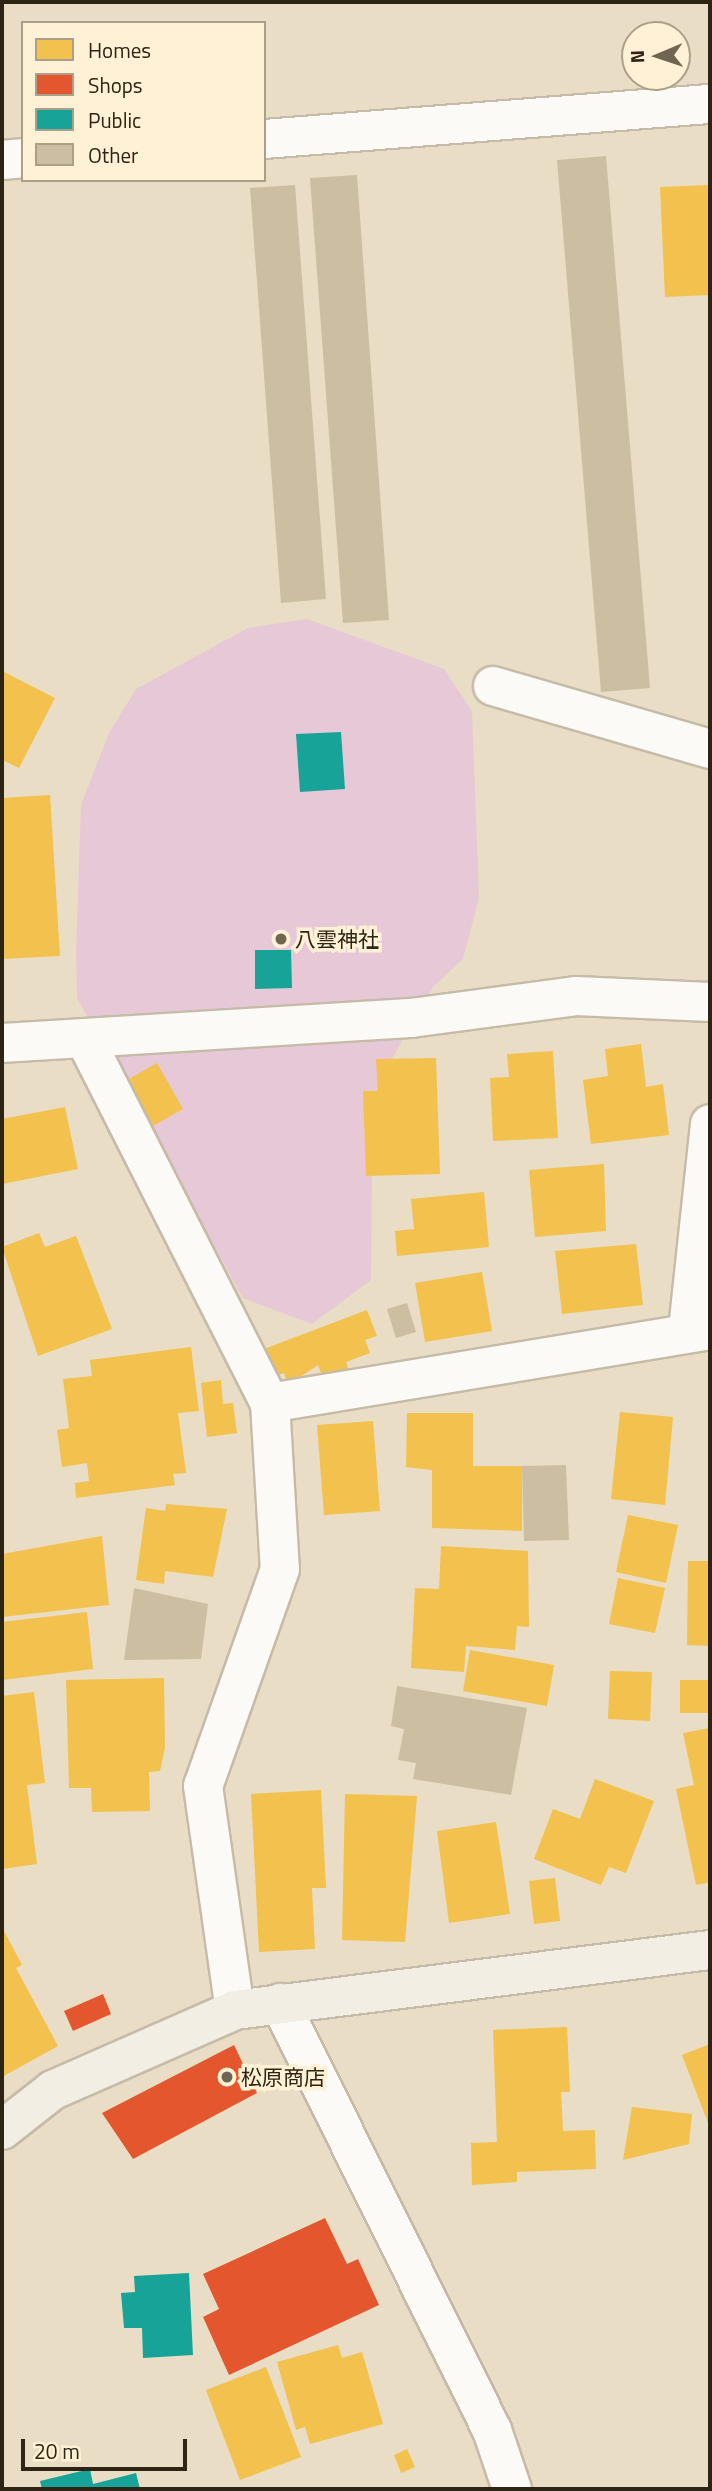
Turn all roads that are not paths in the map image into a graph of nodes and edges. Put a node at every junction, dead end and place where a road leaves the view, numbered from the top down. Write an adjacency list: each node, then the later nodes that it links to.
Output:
1 (710, 104): 2 (street)
2 (266, 139)
3 (21, 158): 4 (street)
4 (2, 160)
5 (493, 686): 6 (street)
6 (710, 750)
7 (710, 1002): 8 (street)
8 (86, 1041): 9 (street); 12 (street)
9 (2, 1043)
10 (710, 1124): 11 (street)
11 (699, 1330): 12 (street)
12 (270, 1403): 15 (street)
13 (710, 1950): 14 (street)
14 (280, 2003): 15 (street); 17 (street)
15 (235, 2010): 16 (street)
16 (2, 2130)
17 (512, 2489)

